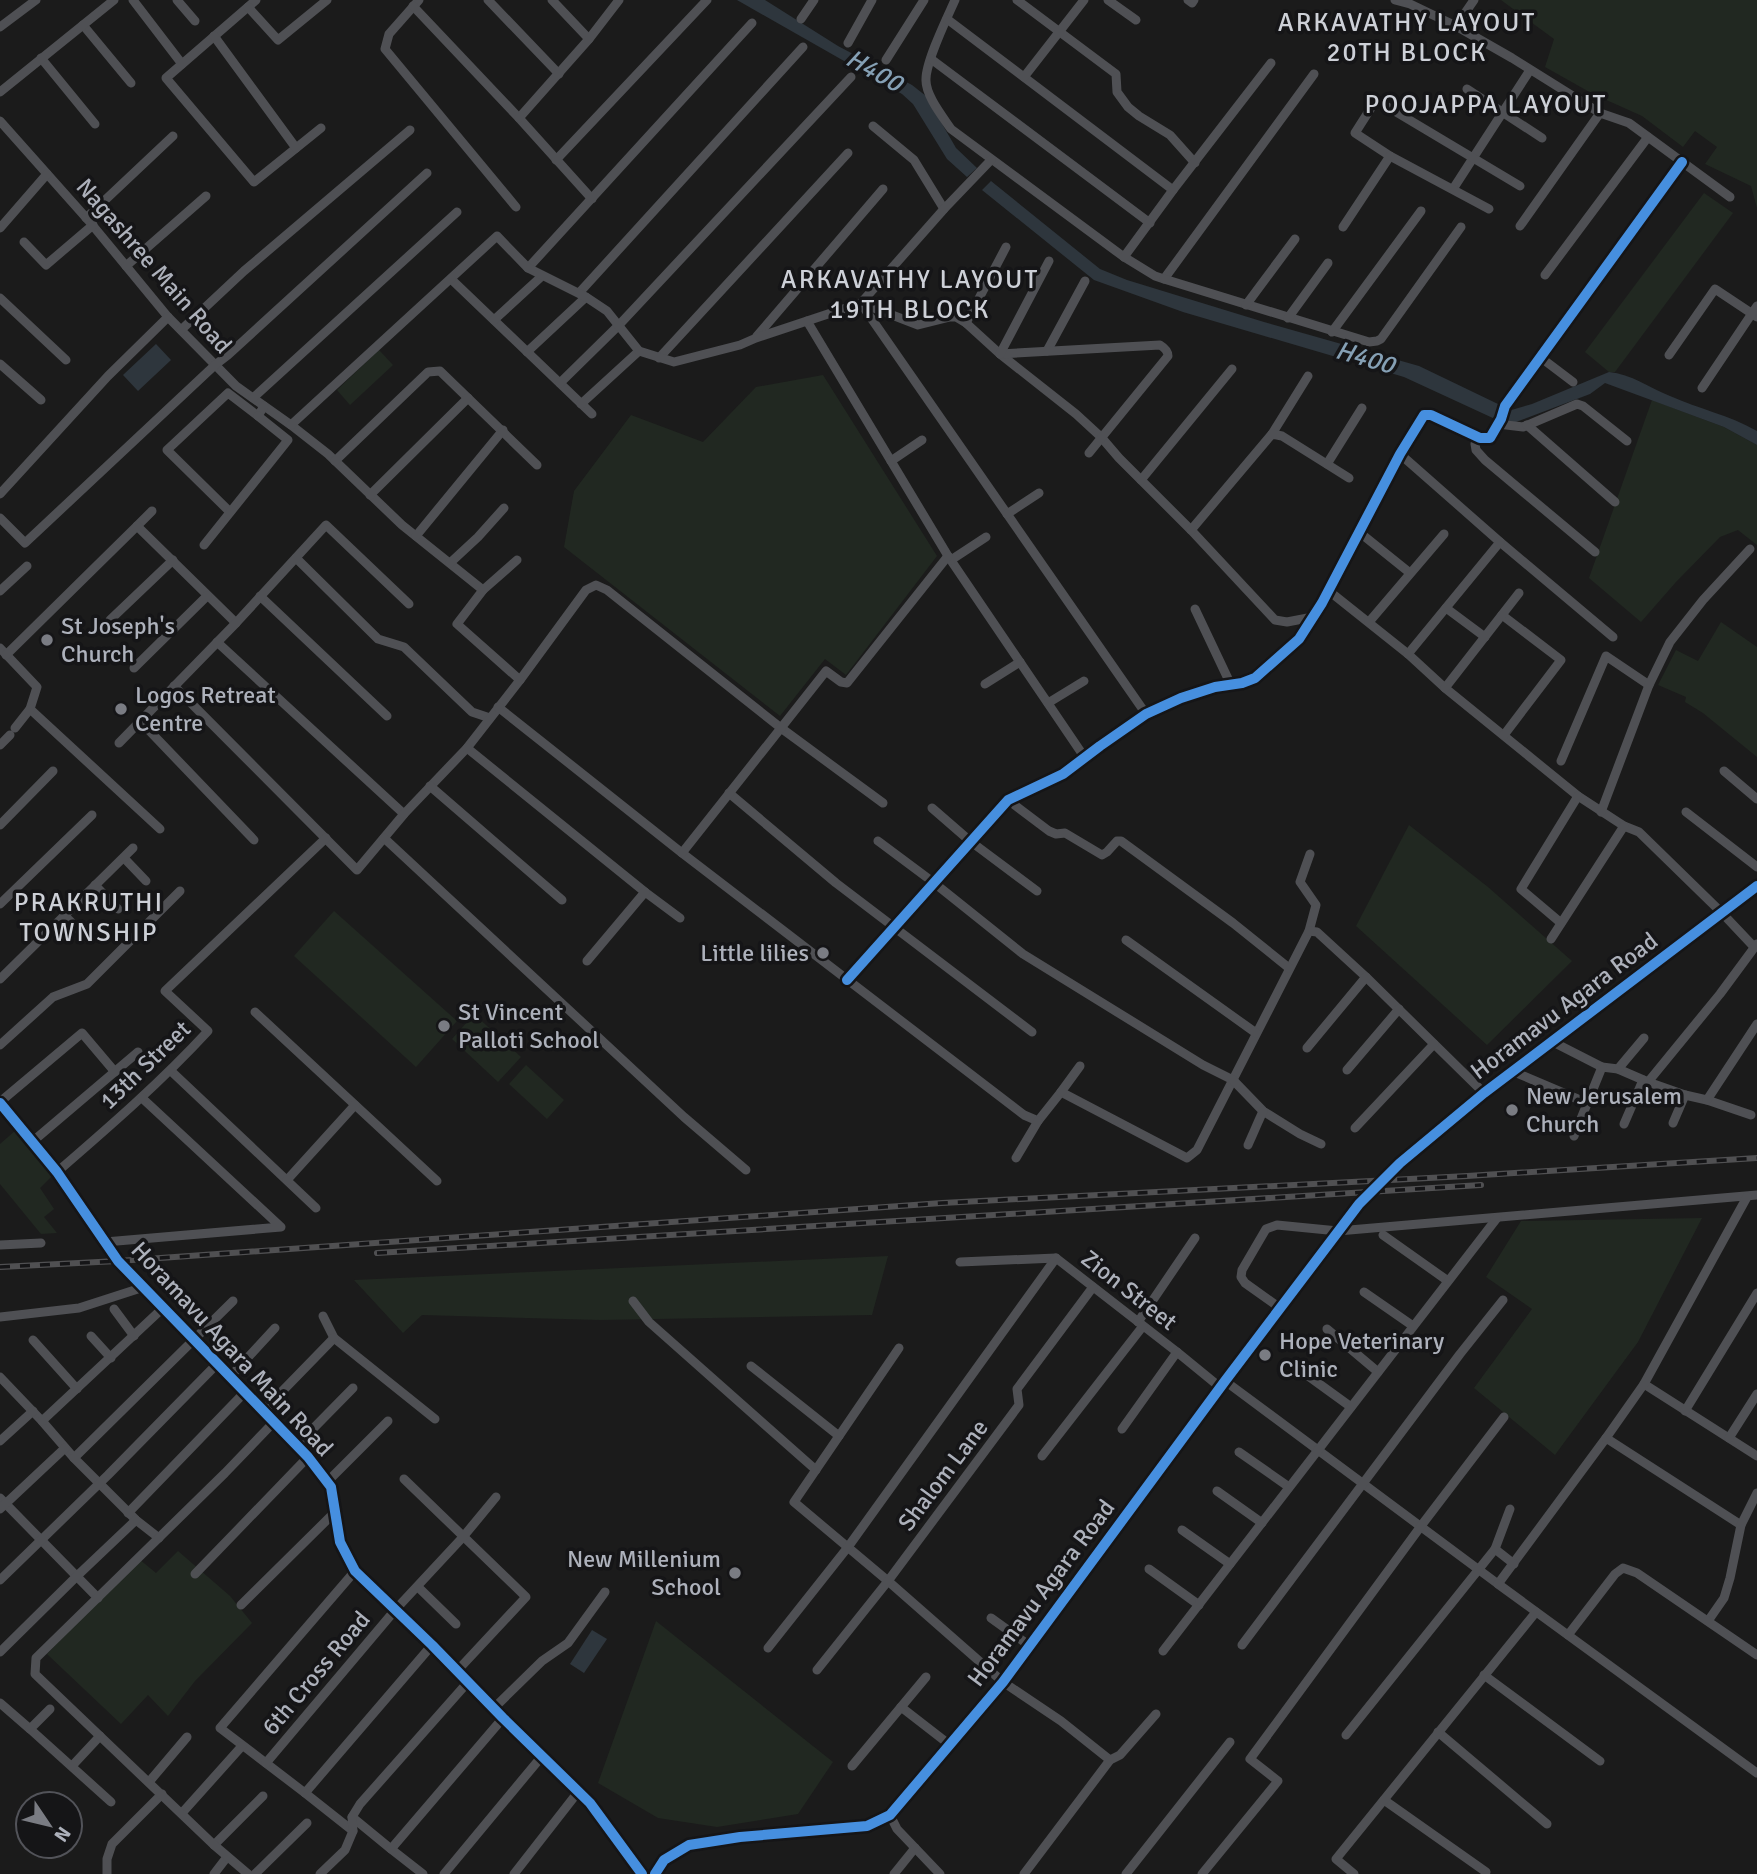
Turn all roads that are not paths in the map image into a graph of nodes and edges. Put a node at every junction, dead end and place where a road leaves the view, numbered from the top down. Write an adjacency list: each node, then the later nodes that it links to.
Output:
1 (36, 0): 31 (street)
2 (114, 0): 29 (street)
3 (133, 0): 41 (street)
4 (177, 0): 27 (street)
5 (327, 0): 22 (street)
6 (488, 0): 43 (street)
7 (552, 0): 34 (street)
8 (619, 0): 34 (street)
9 (707, 0): 65 (street)
10 (872, 0): 35 (street)
11 (924, 0): 39 (street)
12 (955, 0): 25 (street)
13 (1017, 0): 32 (street)
14 (1084, 0): 32 (street)
15 (1108, 0): 26 (street)
16 (1188, 0): 17 (street)
17 (1194, 0)
18 (1395, 0): 21 (street)
19 (1474, 0): 30 (street)
20 (811, 1): 24 (street)
21 (1411, 2): 30 (street)
22 (252, 3): 33 (street)
23 (416, 3): 52 (street); 78 (street)
24 (801, 19)
25 (947, 19): 38 (street); 46 (street)
26 (1136, 20)
27 (195, 21)
28 (752, 23): 77 (street)
29 (83, 25): 37 (street); 47 (street)
30 (1456, 26): 42 (street)
31 (0, 27)
32 (1061, 32): 46 (street); 67 (street)
33 (214, 36): 41 (street); 61 (street)
34 (589, 39): 43 (street)
35 (848, 43)
36 (803, 47): 102 (street)
37 (41, 58): 49 (street); 54 (street)
38 (931, 59): 68 (street); 84 (street)
39 (886, 60)
40 (1271, 63): 67 (street)
41 (181, 64): 61 (street)
42 (1530, 71): 50 (street); 51 (street)
43 (559, 74): 52 (street)
44 (1314, 74): 100 (street)
45 (851, 77): 112 (street)
46 (1024, 78): 74 (street)
47 (131, 83)
48 (1467, 89): 50 (street)
49 (0, 92)
50 (1503, 112): 60 (street); 64 (street)
51 (1600, 113): 59 (street); 85 (street)
52 (519, 118): 65 (street)
53 (0, 121): 70 (street, Nagashree Main Road)
54 (95, 124)
55 (873, 126): 79 (street)
56 (321, 128): 61 (street)
57 (410, 130): 113 (street)
58 (173, 136): 83 (street)
59 (1648, 137): 66 (street); 98 (street)
60 (1542, 138)
61 (296, 148)
62 (848, 153): 122 (street)
63 (1390, 156): 64 (street); 73 (street); 88 (street)
64 (1473, 158): 71 (street); 73 (street)
65 (556, 160): 77 (street)
66 (1682, 162): 76 (street); 121 (street)
67 (1195, 163): 74 (street)
68 (987, 164): 79 (street); 92 (street)
69 (428, 173): 125 (street)
70 (47, 174): 83 (street, Nagashree Main Road); 87 (street)
71 (1520, 186)
72 (883, 189): 115 (street)
73 (1453, 189): 80 (street)
74 (1173, 190): 84 (street)
75 (206, 196): 95 (street)
76 (1730, 197)
77 (592, 199): 96 (street)
78 (516, 207)
79 (944, 209): 104 (street)
80 (1489, 209)
81 (1421, 211): 114 (street)
82 (457, 212): 131 (street)
83 (89, 222): 90 (street); 95 (street, Nagashree Main Road)
84 (1150, 223): 92 (street)
85 (1520, 226)
86 (1461, 227): 114 (street)
87 (0, 228)
88 (1343, 228)
89 (1295, 239): 105 (street)
90 (24, 242)
91 (1006, 247): 111 (street)
92 (1124, 257): 100 (street)
93 (1049, 261): 119 (street)
94 (1328, 263): 108 (street)
95 (126, 266): 107 (street, Nagashree Main Road)
96 (528, 268): 97 (street); 99 (street)
97 (542, 275): 102 (street); 109 (street)
98 (1545, 275)
99 (451, 278): 109 (street); 140 (street)
100 (1164, 279): 105 (street)
101 (1085, 281): 117 (street)
102 (582, 295): 112 (street); 118 (street)
103 (0, 298): 123 (street)
104 (861, 303): 110 (street); 111 (street); 163 (street)
105 (1246, 305): 108 (street)
106 (1755, 312): 120 (street); 130 (street)
107 (169, 317): 113 (street, Nagashree Main Road); 157 (street)
108 (1288, 318): 114 (street)
109 (494, 320): 118 (street)
110 (807, 321): 115 (street); 151 (street)
111 (966, 323): 119 (street)
112 (619, 325): 116 (street); 129 (street)
113 (181, 330): 125 (street, Nagashree Main Road)
114 (1332, 332)
115 (756, 338): 122 (street)
116 (639, 351): 122 (street); 134 (street)
117 (1047, 351): 119 (street); 144 (street)
118 (527, 352): 129 (street)
119 (1000, 354): 144 (street)
120 (1669, 355)
121 (1540, 357): 128 (street); 139 (street)
122 (659, 358)
123 (66, 360)
124 (0, 364): 133 (street)
125 (215, 365): 131 (street, Nagashree Main Road); 164 (street)
126 (1232, 369): 155 (street)
127 (1307, 376): 143 (street)
128 (1573, 382)
129 (559, 383): 134 (street)
130 (1702, 388)
131 (253, 398): 135 (street, Nagashree Main Road)
132 (468, 398): 142 (street); 150 (street); 158 (street)
133 (41, 400)
134 (581, 404): 137 (street)
135 (264, 406): 138 (street); 140 (street, Nagashree Main Road)
136 (1362, 408): 152 (street)
137 (592, 414)
138 (258, 416): 162 (street); 162 (street)
139 (1500, 422): 141 (street); 145 (street)
140 (291, 425): 150 (street, Nagashree Main Road)
141 (1527, 425): 147 (street); 159 (street)
142 (503, 430): 153 (street); 169 (street)
143 (1272, 434): 152 (street); 166 (street)
144 (1101, 437): 148 (street); 155 (street)
145 (1480, 438): 149 (street); 174 (street)
146 (922, 440): 151 (street)
147 (1627, 441)
148 (1089, 453)
149 (1400, 454): 167 (street); 171 (street)
150 (335, 461): 158 (street, Nagashree Main Road)
151 (891, 461): 176 (street)
152 (1327, 464): 154 (street)
153 (537, 465)
154 (1349, 478)
155 (1141, 480): 166 (street)
156 (1039, 493): 163 (street)
157 (0, 494)
158 (370, 495): 169 (street, Nagashree Main Road)
159 (1615, 502)
160 (504, 509): 179 (street)
161 (152, 511): 165 (street)
162 (230, 512): 172 (street)
163 (1007, 514): 213 (street)
164 (0, 518)
165 (137, 526): 177 (street); 199 (street)
166 (1191, 530): 192 (street)
167 (1359, 532): 181 (street); 184 (street)
168 (1444, 534): 181 (street)
169 (416, 536): 179 (street, Nagashree Main Road)
170 (986, 537): 176 (street)
171 (1500, 542): 189 (street); 197 (street)
172 (204, 545)
173 (1750, 549): 207 (street)
174 (1595, 552)
175 (296, 558): 187 (street); 188 (street); 215 (street)
176 (949, 558): 201 (street); 217 (street)
177 (173, 560): 186 (street); 193 (street)
178 (517, 560): 182 (street)
179 (450, 563): 182 (street, Nagashree Main Road)
180 (27, 566): 183 (street)
181 (1410, 573): 195 (street)
182 (483, 590): 203 (street)
183 (0, 591)
184 (1329, 591): 192 (street); 195 (street)
185 (1519, 593): 191 (street)
186 (207, 596): 194 (street); 202 (street)
187 (260, 596): 194 (street); 214 (street)
188 (409, 604)
189 (1446, 608): 196 (street); 200 (street)
190 (1195, 609): 206 (street)
191 (1502, 615): 196 (street); 218 (street)
192 (1313, 617): 206 (street)
193 (110, 620)
194 (236, 622): 198 (street)
195 (1369, 622): 200 (street)
196 (1485, 637): 209 (street)
197 (1614, 637)
198 (217, 642): 208 (street); 235 (street)
199 (3, 651): 212 (street)
200 (1408, 654): 209 (street)
201 (1020, 662): 205 (street); 210 (street)
202 (134, 668)
203 (520, 680): 211 (street); 217 (street)
204 (1084, 681): 210 (street)
205 (985, 684)
206 (1231, 685): 213 (street)
207 (1649, 685): 223 (street); 233 (street)
208 (174, 686): 216 (street); 240 (street)
209 (1445, 688): 218 (street)
210 (1048, 703): 222 (street)
211 (498, 707): 215 (street); 246 (street)
212 (30, 709): 220 (street); 239 (street)
213 (1146, 715): 222 (street)
214 (387, 716)
215 (490, 718): 221 (street)
216 (140, 721): 219 (street); 242 (street)
217 (781, 729): 227 (street); 231 (street)
218 (1504, 735): 228 (street)
219 (119, 743)
220 (0, 745)
221 (467, 748): 226 (street); 256 (street)
222 (1085, 758): 230 (street)
223 (1561, 761)
224 (53, 771): 237 (street)
225 (1724, 771): 229 (street)
226 (430, 786): 235 (street); 257 (street)
227 (729, 793): 246 (street); 264 (street)
228 (1578, 796): 233 (street); 263 (street)
229 (1757, 799)
230 (1009, 800): 244 (street); 271 (street)
231 (883, 803)
232 (932, 808): 244 (street)
233 (1601, 812): 238 (street)
234 (1686, 812): 249 (street)
235 (404, 814): 241 (street)
236 (92, 815): 258 (street)
237 (0, 824)
238 (1624, 826): 260 (street); 263 (street)
239 (160, 829)
240 (326, 838): 241 (street); 290 (street, 13th Street)
241 (384, 838): 314 (street)
242 (254, 839)
243 (878, 841): 251 (street)
244 (970, 841): 251 (street); 255 (street)
245 (133, 848): 248 (street)
246 (682, 853): 274 (street)
247 (1310, 853): 265 (street)
248 (124, 858): 250 (street); 252 (street)
249 (1757, 867)
250 (146, 881)
251 (933, 882): 264 (street); 293 (street)
252 (95, 885): 259 (street); 261 (street)
253 (1757, 886): 260 (street, Horamavu Agara Road)
254 (180, 891): 283 (street)
255 (1037, 891)
256 (645, 892): 262 (street); 270 (street)
257 (562, 900)
258 (0, 904)
259 (118, 909)
260 (1722, 912): 269 (street); 281 (street, Horamavu Agara Road)
261 (64, 915): 266 (street); 273 (street)
262 (680, 918)
263 (1561, 923): 267 (street)
264 (894, 927): 274 (street); 278 (street)
265 (1309, 931): 271 (street); 272 (street)
266 (87, 938)
267 (1551, 939)
268 (1126, 940): 279 (street)
269 (1756, 945): 294 (street)
270 (587, 961)
271 (1289, 968): 279 (street)
272 (1366, 977): 275 (street); 284 (street)
273 (0, 979)
274 (847, 980): 305 (street)
275 (1399, 1009): 282 (street); 289 (street)
276 (255, 1012): 302 (street)
277 (1757, 1024): 299 (street)
278 (1032, 1032)
279 (1256, 1033): 293 (street)
280 (1644, 1038): 288 (street)
281 (1553, 1042): 287 (street); 291 (street, Horamavu Agara Road)
282 (1434, 1044): 296 (street); 308 (street)
283 (0, 1045)
284 (1307, 1048)
285 (138, 1052): 292 (street)
286 (1080, 1066): 295 (street)
287 (1602, 1067): 288 (street); 301 (street)
288 (1618, 1069): 294 (street)
289 (1347, 1070)
290 (171, 1071): 298 (street, 13th Street); 316 (street)
291 (1512, 1071): 296 (street, Horamavu Agara Road); 301 (street)
292 (115, 1072): 300 (street); 310 (street)
293 (1233, 1080): 295 (street); 303 (street)
294 (1645, 1081): 297 (street); 307 (street)
295 (1061, 1092): 305 (street)
296 (1484, 1093): 321 (street, Horamavu Agara Road, bridge)
297 (1685, 1095): 299 (street); 306 (street)
298 (142, 1098): 315 (street, 13th Street); 324 (street)
299 (1707, 1100): 304 (street)
300 (0, 1103): 310 (street, Horamavu Agara Main Road)
301 (1587, 1103): 309 (street)
302 (355, 1105): 316 (street); 317 (street)
303 (1263, 1111): 311 (street); 312 (street)
304 (1751, 1115)
305 (1038, 1121): 313 (street)
306 (1673, 1123)
307 (1624, 1125)
308 (1355, 1128)
309 (1574, 1136)
310 (32, 1142): 315 (street, Horamavu Agara Main Road)
311 (1321, 1144)
312 (1248, 1145)
313 (1016, 1158)
314 (746, 1170)
315 (57, 1172): 324 (street, Horamavu Agara Main Road)
316 (287, 1180): 319 (street)
317 (437, 1181)
318 (1752, 1196): 320 (street); 361 (street)
319 (316, 1208)
320 (1497, 1218): 321 (street); 329 (street)
321 (1338, 1231): 338 (street, Horamavu Agara Road); 338 (street)
322 (1383, 1235): 329 (street)
323 (1195, 1238): 342 (street)
324 (105, 1242): 330 (street, Horamavu Agara Main Road)
325 (41, 1243): 326 (street)
326 (0, 1245)
327 (1056, 1258): 328 (street, Zion Street); 331 (street, Zion Street); 409 (street)
328 (960, 1262)
329 (1448, 1281): 343 (street)
330 (144, 1287): 337 (street, Horamavu Agara Main Road); 341 (street)
331 (1093, 1287): 342 (street, Zion Street); 419 (street, Shalom Lane)
332 (1364, 1292): 343 (street)
333 (1757, 1293): 369 (street)
334 (1503, 1300): 391 (street)
335 (233, 1301): 348 (street)
336 (633, 1301): 388 (street)
337 (164, 1307): 347 (street); 348 (street, Horamavu Agara Main Road)
338 (1280, 1308): 360 (street, Horamavu Agara Road)
339 (114, 1309): 347 (street)
340 (323, 1316): 349 (street)
341 (0, 1317)
342 (1140, 1324): 352 (street, Zion Street); 384 (street)
343 (1413, 1326): 357 (street)
344 (275, 1328): 359 (street)
345 (1327, 1329): 357 (street)
346 (90, 1336): 353 (street)
347 (134, 1336): 353 (street)
348 (194, 1338): 354 (street, Horamavu Agara Main Road); 387 (street)
349 (334, 1338): 368 (street); 371 (street)
350 (33, 1340): 362 (street)
351 (899, 1348): 376 (street)
352 (1177, 1352): 360 (street, Zion Street); 375 (street)
353 (111, 1357): 362 (street)
354 (217, 1364): 359 (street, Horamavu Agara Main Road); 392 (street)
355 (751, 1366): 376 (street)
356 (1300, 1370): 366 (street)
357 (1378, 1372): 366 (street)
358 (0, 1377): 367 (street)
359 (230, 1377): 364 (street, Horamavu Agara Main Road)
360 (1223, 1384): 382 (street, Zion Street); 434 (street, Horamavu Agara Road)
361 (1644, 1384): 369 (street); 377 (street)
362 (77, 1388): 372 (street)
363 (353, 1388): 380 (street)
364 (245, 1392): 368 (street, Horamavu Agara Main Road); 400 (street)
365 (1757, 1394): 378 (street)
366 (1351, 1407): 382 (street)
367 (33, 1411): 372 (street); 379 (street)
368 (263, 1411): 374 (street, Horamavu Agara Main Road)
369 (1685, 1411): 378 (street)
370 (1504, 1417): 404 (street)
371 (435, 1419)
372 (42, 1420): 381 (street)
373 (388, 1421): 390 (street)
374 (274, 1422): 380 (street, Horamavu Agara Main Road); 407 (street)
375 (1122, 1429)
376 (839, 1436): 388 (street)
377 (1606, 1438): 403 (street); 412 (street)
378 (1729, 1438): 385 (street)
379 (0, 1441)
380 (297, 1445): 386 (street, Horamavu Agara Main Road)
381 (65, 1448): 387 (street); 397 (street)
382 (1318, 1450): 391 (street, Zion Street); 393 (street)
383 (1239, 1452): 393 (street)
384 (1042, 1456)
385 (1757, 1456)
386 (308, 1457): 390 (street, Horamavu Agara Main Road); 416 (street)
387 (74, 1458): 392 (street)
388 (816, 1470): 409 (street)
389 (404, 1479): 406 (street)
390 (327, 1482): 399 (street, Horamavu Agara Main Road)
391 (1363, 1483): 404 (street, Zion Street); 433 (street)
392 (98, 1484): 400 (street); 408 (street)
393 (1289, 1488): 402 (street)
394 (1217, 1491): 402 (street)
395 (1757, 1493): 403 (street)
396 (496, 1497): 406 (street, 6th Cross Road)
397 (2, 1503): 408 (street)
398 (1510, 1509): 410 (street)
399 (335, 1512): 415 (street, Horamavu Agara Main Road); 424 (street)
400 (128, 1513): 401 (street)
401 (136, 1520): 407 (street); 417 (street)
402 (1262, 1523): 411 (street)
403 (1741, 1525): 429 (street)
404 (1421, 1526): 414 (street, Zion Street); 498 (street)
405 (1182, 1530): 411 (street)
406 (463, 1537): 421 (street, 6th Cross Road); 440 (street)
407 (159, 1538): 423 (street)
408 (41, 1541): 417 (street); 418 (street)
409 (848, 1547): 419 (street); 435 (street)
410 (1495, 1549): 412 (street); 414 (street)
411 (1230, 1564): 425 (street)
412 (1514, 1564): 420 (street)
413 (1149, 1569): 425 (street)
414 (1479, 1570): 420 (street, Zion Street); 453 (street)
415 (355, 1571): 426 (street, Horamavu Agara Main Road); 458 (street)
416 (195, 1574)
417 (77, 1576): 423 (street); 437 (street)
418 (0, 1580)
419 (888, 1581): 439 (street, Shalom Lane); 444 (street)
420 (1498, 1584): 427 (street, Zion Street)
421 (418, 1587): 426 (street, 6th Cross Road); 430 (street)
422 (605, 1592): 446 (street)
423 (98, 1598): 454 (street)
424 (242, 1605)
425 (1199, 1605): 436 (street)
426 (396, 1609): 432 (street, Horamavu Agara Main Road); 462 (street, 6th Cross Road)
427 (1536, 1612): 431 (street, Zion Street); 441 (street)
428 (991, 1618): 434 (street)
429 (1707, 1621): 431 (street); 438 (street)
430 (456, 1624)
431 (1568, 1636): 465 (street, Zion Street)
432 (432, 1645): 440 (street, Horamavu Agara Main Road); 468 (street)
433 (1242, 1645)
434 (1030, 1646): 444 (street, Horamavu Agara Road)
435 (768, 1648)
436 (1163, 1651)
437 (0, 1652)
438 (1757, 1655)
439 (817, 1670)
440 (457, 1671): 443 (street, Horamavu Agara Main Road)
441 (1485, 1675): 452 (street); 461 (street)
442 (926, 1677): 447 (street)
443 (468, 1682): 446 (street, Horamavu Agara Main Road); 475 (street)
444 (1003, 1682): 457 (street, Horamavu Agara Road); 460 (street)
445 (0, 1703): 451 (street)
446 (494, 1707): 450 (street, Horamavu Agara Main Road)
447 (901, 1707): 457 (street); 464 (street)
448 (50, 1709): 451 (street)
449 (1156, 1714): 460 (street)
450 (503, 1718): 459 (street, Horamavu Agara Main Road); 481 (street)
451 (30, 1729): 463 (street)
452 (1438, 1732): 471 (street); 477 (street)
453 (1346, 1735)
454 (100, 1737): 463 (street); 466 (street)
455 (187, 1737): 466 (street)
456 (1230, 1742): 497 (street)
457 (950, 1745): 474 (street, Horamavu Agara Road)
458 (242, 1746): 462 (street); 473 (street)
459 (542, 1756): 467 (street, Horamavu Agara Main Road); 490 (street)
460 (1110, 1760): 496 (street)
461 (1600, 1761)
462 (266, 1763): 468 (street)
463 (72, 1766): 472 (street)
464 (852, 1766)
465 (1757, 1773)
466 (149, 1782): 469 (street)
467 (578, 1792): 491 (street); 492 (street, Horamavu Agara Main Road)
468 (305, 1793): 478 (street)
469 (162, 1794): 473 (street); 484 (street)
470 (263, 1796): 479 (street)
471 (1384, 1800): 483 (street); 499 (street)
472 (111, 1802)
473 (182, 1813): 479 (street)
474 (890, 1815): 480 (street); 493 (street, Horamavu Agara Road)
475 (352, 1817): 478 (street); 481 (street)
476 (307, 1823): 487 (street)
477 (1547, 1824)
478 (353, 1831): 488 (street)
479 (214, 1845): 482 (street)
480 (915, 1848): 494 (street); 495 (street)
481 (391, 1849): 489 (street)
482 (227, 1857): 485 (street); 486 (street)
483 (1486, 1872)
484 (107, 1874)
485 (214, 1874)
486 (248, 1874)
487 (256, 1874)
488 (320, 1874)
489 (423, 1874)
490 (443, 1874)
491 (514, 1874)
492 (642, 1874)
493 (655, 1874)
494 (894, 1874)
495 (940, 1874)
496 (1024, 1874)
497 (1126, 1874)
498 (1202, 1874)
499 (1354, 1874)

